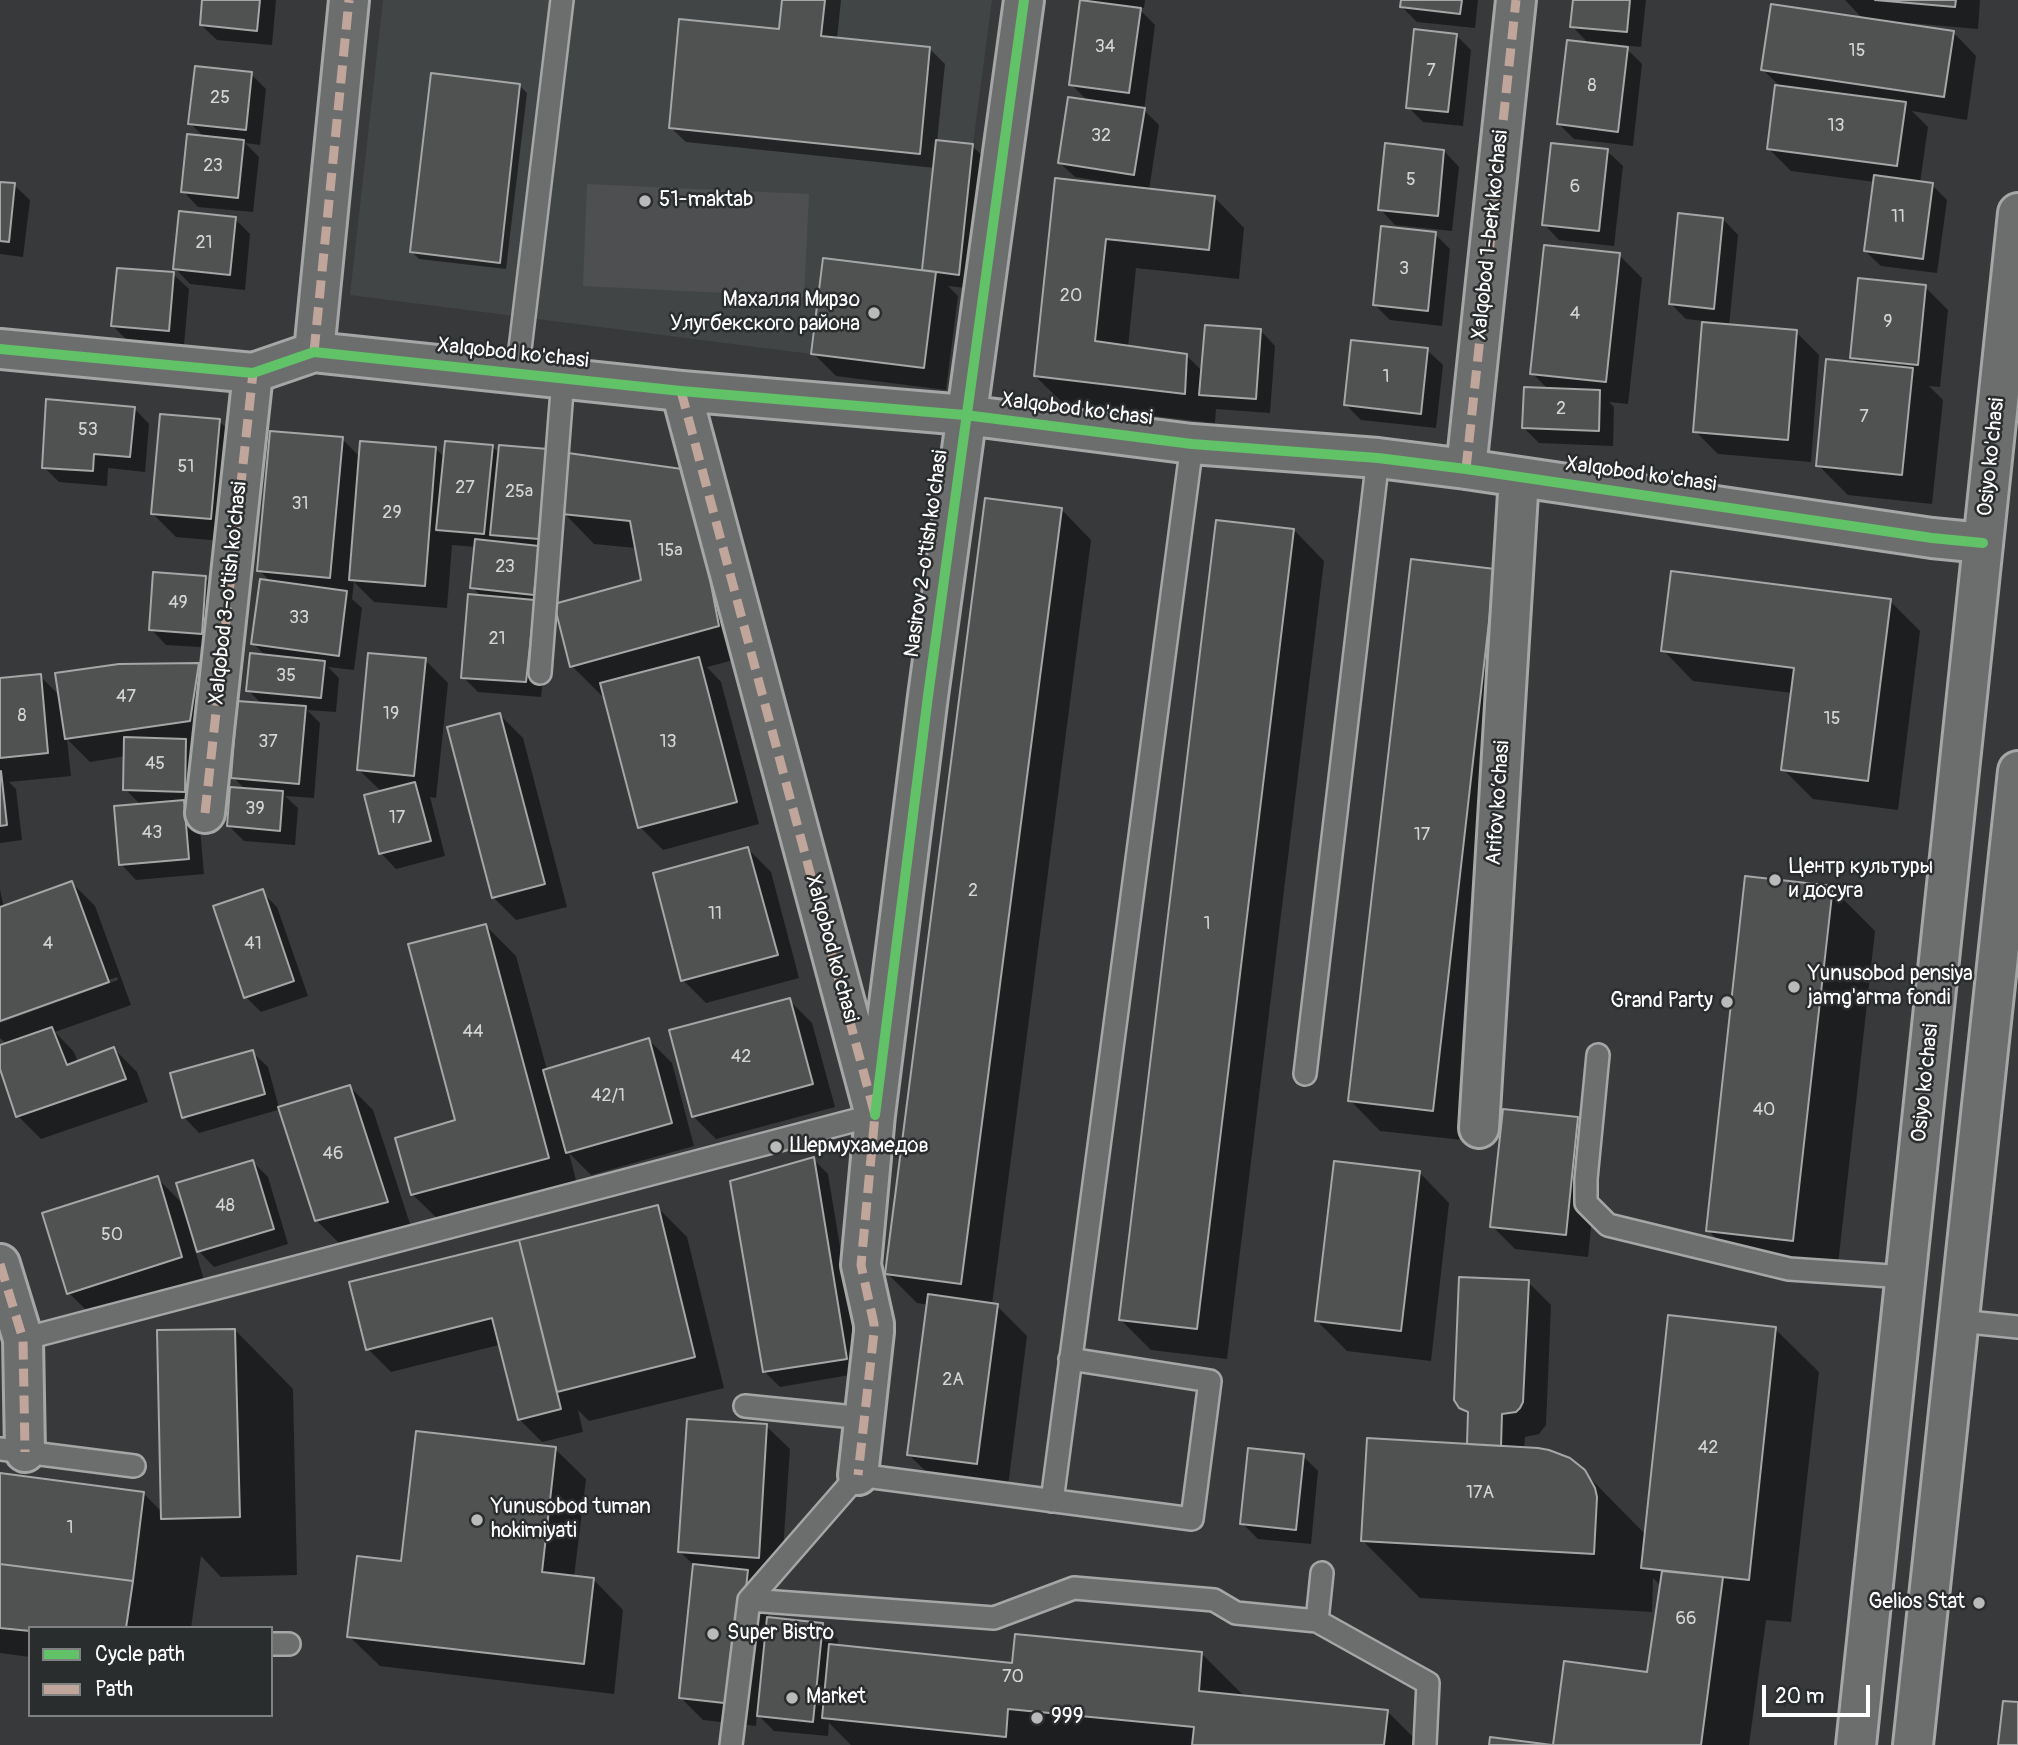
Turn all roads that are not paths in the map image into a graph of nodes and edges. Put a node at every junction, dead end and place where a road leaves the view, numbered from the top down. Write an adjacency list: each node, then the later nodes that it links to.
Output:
1 (349, 0): 7 (street)
2 (562, 0): 9 (lane)
3 (1024, 0): 12 (street, Nasirov 2-o'tish ko'chasi)
4 (1516, 0): 15 (street, Xalqobod 1-berk ko'chasi)
5 (2018, 213): 17 (street, Osiyo ko'chasi)
6 (0, 349): 8 (street, Xalqobod ko'chasi)
7 (314, 352): 8 (street, Xalqobod ko'chasi); 9 (street, Xalqobod ko'chasi)
8 (253, 373): 20 (street, Xalqobod 3-o'tish ko'chasi)
9 (517, 374): 10 (street, Xalqobod ko'chasi)
10 (563, 378): 11 (street, Xalqobod ko'chasi); 18 (lane)
11 (681, 391): 12 (street, Xalqobod ko'chasi); 23 (street, Xalqobod ko'chasi)
12 (965, 415): 13 (street, Xalqobod ko'chasi); 23 (street, Nasirov 2-o'tish ko'chasi)
13 (1192, 443): 14 (street, Xalqobod ko'chasi); 30 (lane)
14 (1378, 458): 15 (street, Xalqobod ko'chasi); 22 (lane)
15 (1466, 469): 16 (street, Xalqobod ko'chasi)
16 (1520, 477): 17 (street, Xalqobod ko'chasi); 24 (street, Arifov ko‘chasi)
17 (1983, 543): 26 (street, Osiyo ko'chasi)
18 (540, 673)
19 (2018, 771): 27 (street)
20 (205, 813)
21 (1598, 1055): 26 (lane)
22 (1306, 1074)
23 (875, 1115): 29 (lane); 32 (street, Xalqobod ko'chasi)
24 (1479, 1128)
25 (0, 1264): 29 (street)
26 (1905, 1277): 42 (street, Osiyo ko'chasi)
27 (1959, 1321): 28 (lane); 43 (street)
28 (2018, 1327)
29 (23, 1339): 33 (street)
30 (1070, 1359): 36 (lane); 36 (lane)
31 (745, 1406): 32 (lane)
32 (864, 1418): 35 (street, Xalqobod ko'chasi)
33 (13, 1450): 34 (lane)
34 (134, 1466)
35 (858, 1475): 36 (lane); 38 (lane)
36 (1052, 1500)
37 (1322, 1573): 39 (lane)
38 (748, 1600): 39 (lane); 40 (lane)
39 (1317, 1621): 41 (lane)
40 (731, 1745)
41 (1425, 1745)
42 (1856, 1745)
43 (1913, 1745)

